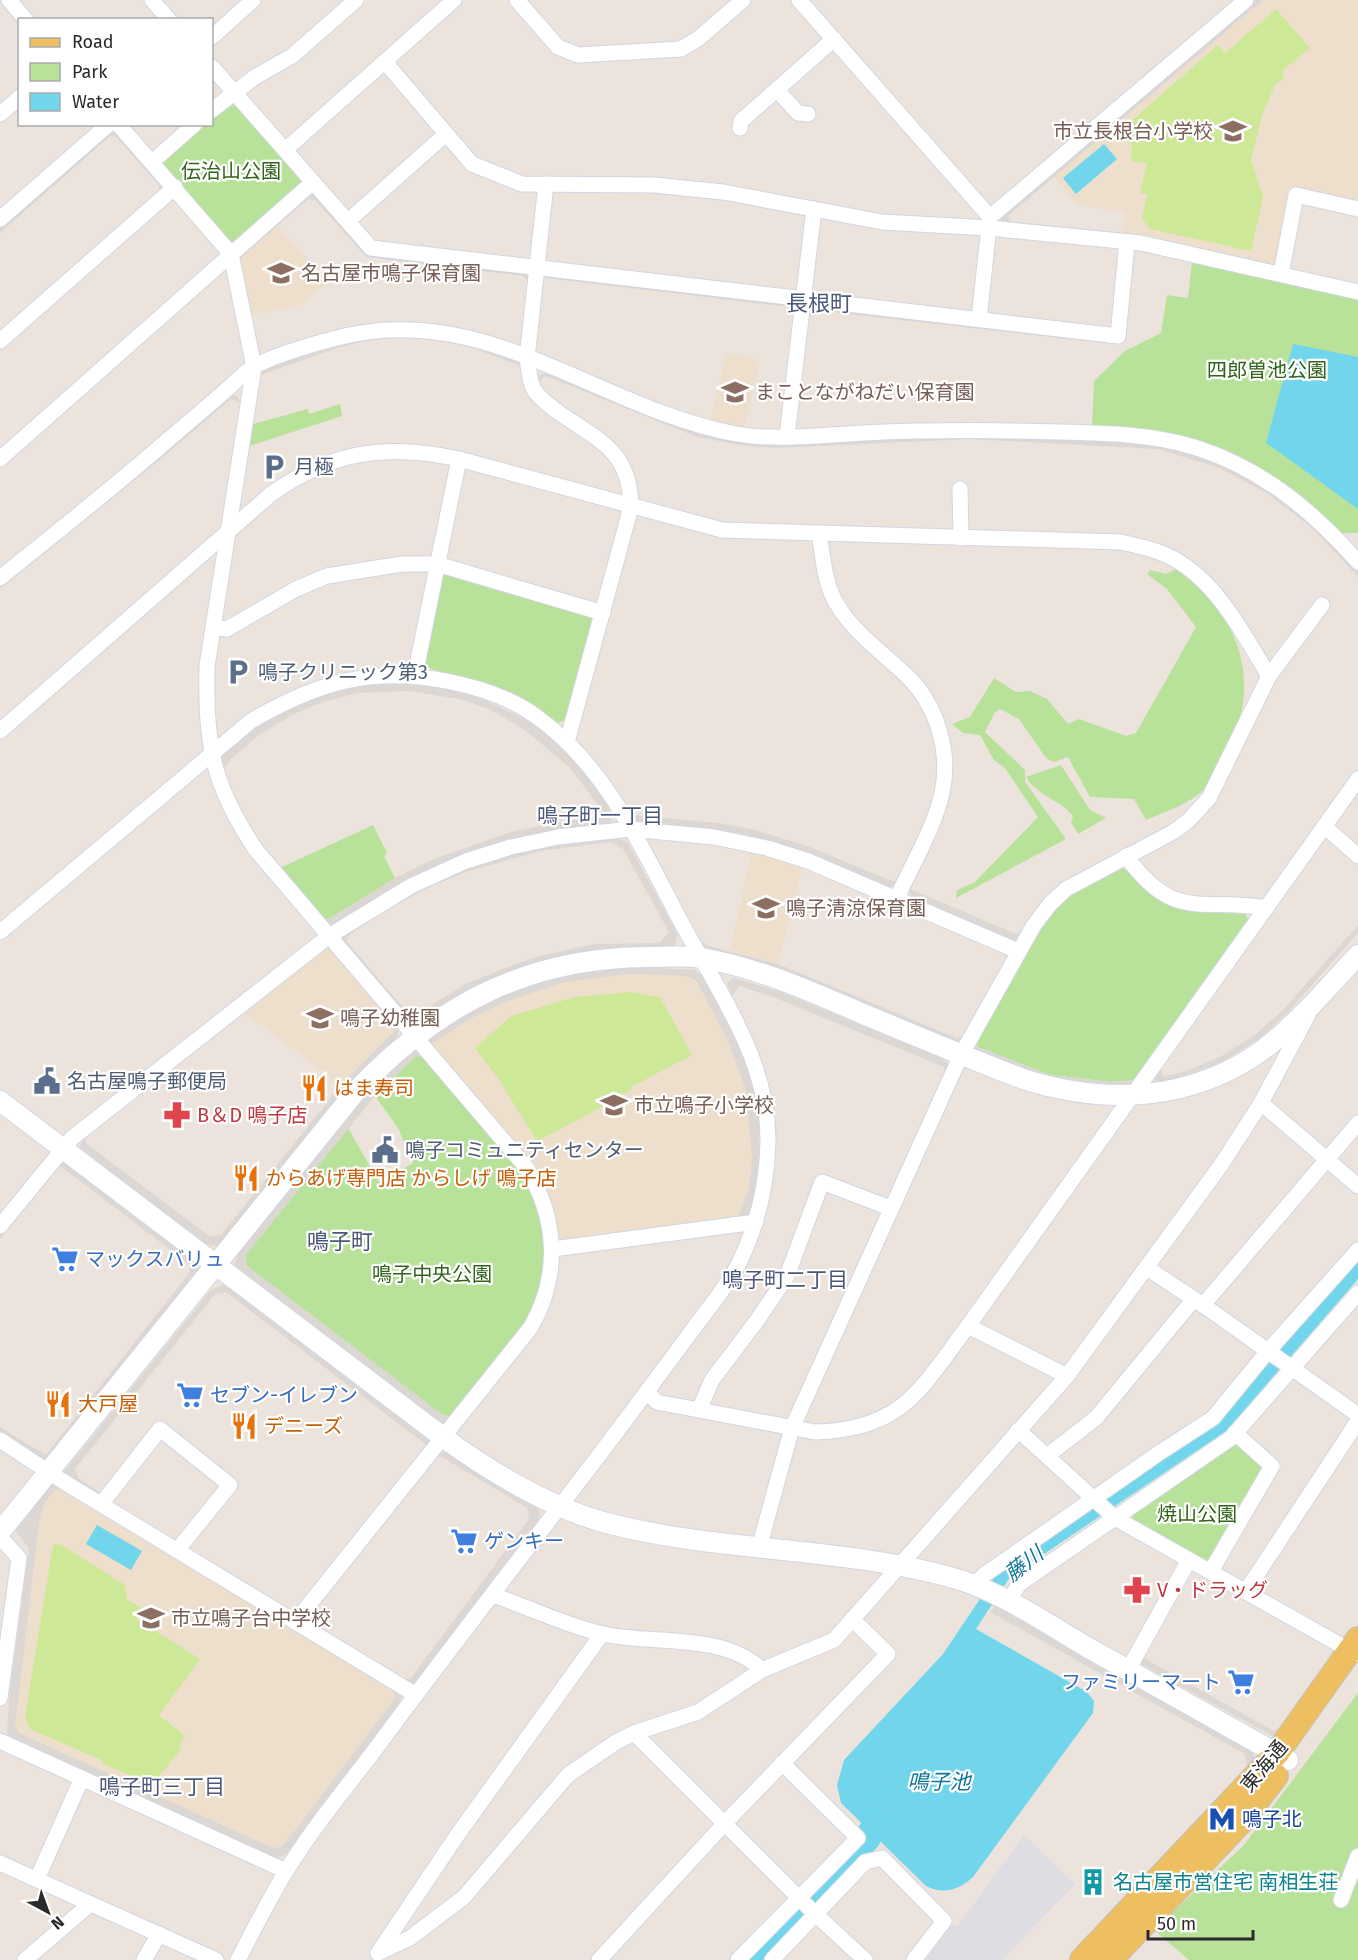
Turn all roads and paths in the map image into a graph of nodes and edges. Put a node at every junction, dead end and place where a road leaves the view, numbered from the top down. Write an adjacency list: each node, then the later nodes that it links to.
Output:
1 (9, 0): 10 (street)
2 (152, 0): 11 (street)
3 (253, 0): 12 (street)
4 (356, 0): 17 (street)
5 (454, 0): 14 (street)
6 (517, 0): 7 (street)
7 (743, 0)
8 (799, 0): 13 (street)
9 (1246, 0): 36 (street)
10 (24, 18)
11 (167, 18)
12 (213, 36)
13 (834, 39): 16 (street); 36 (street)
14 (385, 62): 26 (street); 27 (street)
15 (213, 69): 17 (street)
16 (777, 90): 21 (street); 25 (street)
17 (235, 94): 19 (street); 27 (street)
18 (18, 99): 20 (street)
19 (213, 109)
20 (0, 114)
21 (808, 114)
22 (106, 126): 34 (street)
23 (120, 126): 28 (street)
24 (193, 126): 28 (street)
25 (740, 128)
26 (446, 134): 30 (street); 35 (street)
27 (285, 150): 29 (street)
28 (152, 162): 31 (street)
29 (313, 182): 35 (street); 38 (street)
30 (546, 184): 32 (street); 39 (street)
31 (175, 187): 38 (street); 44 (street)
32 (814, 209): 36 (street); 42 (street)
33 (1358, 209): 40 (street)
34 (0, 219)
35 (348, 221): 39 (street)
36 (990, 223): 37 (street); 43 (street)
37 (1127, 242): 40 (street); 43 (street)
38 (231, 254): 46 (street); 48 (street)
39 (536, 268): 42 (street); 45 (street)
40 (1281, 274): 41 (street)
41 (1358, 292)
42 (803, 298): 43 (street); 47 (street)
43 (979, 319)
44 (0, 341)
45 (527, 358): 46 (street); 47 (street); 51 (street)
46 (254, 367): 52 (street); 57 (street)
47 (787, 436): 55 (street)
48 (0, 459)
49 (459, 459): 51 (street); 52 (street); 56 (street)
50 (960, 489): 54 (street)
51 (630, 507): 53 (street); 59 (street)
52 (227, 531): 60 (street); 63 (street)
53 (819, 534): 54 (street); 71 (street)
54 (961, 538): 62 (street)
55 (1356, 556)
56 (437, 564): 59 (street); 60 (street); 61 (street)
57 (0, 578)
58 (1322, 605): 62 (street)
59 (603, 613): 64 (street)
60 (213, 627): 65 (street)
61 (415, 675): 64 (street); 65 (street)
62 (1269, 676): 69 (street)
63 (0, 731)
64 (567, 742): 68 (street)
65 (210, 755): 73 (street); 74 (street)
66 (1358, 779): 67 (street)
67 (1324, 826): 70 (street); 72 (street)
68 (631, 829): 71 (street); 74 (street); 77 (street)
69 (1126, 856): 72 (street); 75 (street)
70 (1358, 856)
71 (897, 898): 75 (street)
72 (1266, 908): 81 (street)
73 (0, 932)
74 (329, 936): 79 (street); 85 (street)
75 (1018, 951): 80 (street)
76 (1358, 955): 78 (street)
77 (700, 957): 79 (street); 80 (street); 89 (street)
78 (1315, 1001): 81 (street); 83 (street)
79 (414, 1036): 91 (street); 93 (street)
80 (961, 1055): 81 (street); 88 (street)
81 (1131, 1096): 97 (street)
82 (0, 1101): 85 (street)
83 (1261, 1103): 86 (street); 94 (street)
84 (1358, 1123): 86 (street)
85 (63, 1148): 90 (street); 93 (street)
86 (1327, 1158): 87 (street); 96 (street)
87 (1358, 1186)
88 (890, 1208): 102 (street); 105 (street)
89 (756, 1222): 91 (street); 101 (street)
90 (0, 1226)
91 (553, 1249): 108 (street)
92 (1358, 1250): 98 (street)
93 (217, 1266): 108 (street); 111 (street)
94 (1147, 1268): 96 (street); 100 (street)
95 (1358, 1293): 99 (street)
96 (1199, 1302): 98 (street); 110 (street)
97 (968, 1326): 100 (street); 105 (street)
98 (1271, 1353): 99 (street); 112 (street)
99 (1290, 1366): 103 (street); 107 (street)
100 (1067, 1376): 106 (street)
101 (647, 1392): 102 (street); 114 (street)
102 (699, 1410): 105 (street)
103 (1358, 1415)
104 (1358, 1421): 123 (street)
105 (792, 1428): 117 (street)
106 (1018, 1430): 110 (street); 120 (street)
107 (1235, 1433): 115 (street); 121 (street)
108 (444, 1438): 114 (street); 127 (street)
109 (0, 1440): 111 (street)
110 (1047, 1456): 112 (street)
111 (51, 1472): 113 (street); 116 (street)
112 (1095, 1501): 115 (street); 122 (street)
113 (102, 1503): 118 (street); 118 (street)
114 (560, 1506): 117 (street); 124 (street)
115 (1113, 1517): 119 (street); 125 (street)
116 (0, 1534): 133 (street)
117 (759, 1548): 120 (street)
118 (178, 1549): 127 (street)
119 (1189, 1560): 121 (street); 131 (street)
120 (899, 1565): 122 (street); 126 (street)
121 (1211, 1571): 123 (street)
122 (978, 1586): 125 (street)
123 (1246, 1591): 129 (street)
124 (493, 1595): 128 (street); 132 (street)
125 (1005, 1600): 131 (street)
126 (852, 1618): 130 (street); 137 (street)
127 (295, 1622): 132 (street)
128 (602, 1634): 130 (street); 148 (street)
129 (1356, 1652): 136 (main road, 東海通)
130 (762, 1670): 134 (street)
131 (1128, 1670): 136 (street)
132 (416, 1695): 142 (street)
133 (0, 1698)
134 (634, 1733): 139 (street); 148 (street)
135 (0, 1742): 138 (street)
136 (1282, 1756): 158 (main road, 東海通); 159 (main road, 東海通)
137 (782, 1763): 139 (street); 146 (street)
138 (82, 1778): 142 (street); 143 (street)
139 (725, 1822): 146 (street); 153 (street)
140 (1358, 1856): 144 (street)
141 (0, 1863): 143 (street)
142 (286, 1871): 152 (street)
143 (37, 1880): 145 (street)
144 (1341, 1900)
145 (90, 1904): 147 (street); 149 (street)
146 (807, 1906): 154 (street); 155 (street); 156 (street); 157 (street)
147 (159, 1934): 150 (street); 151 (street)
148 (376, 1956)
149 (25, 1960)
150 (144, 1960)
151 (216, 1960)
152 (238, 1960)
153 (598, 1960)
154 (738, 1960)
155 (772, 1960)
156 (865, 1960)
157 (914, 1960)
158 (1082, 1960)
159 (1110, 1960)

